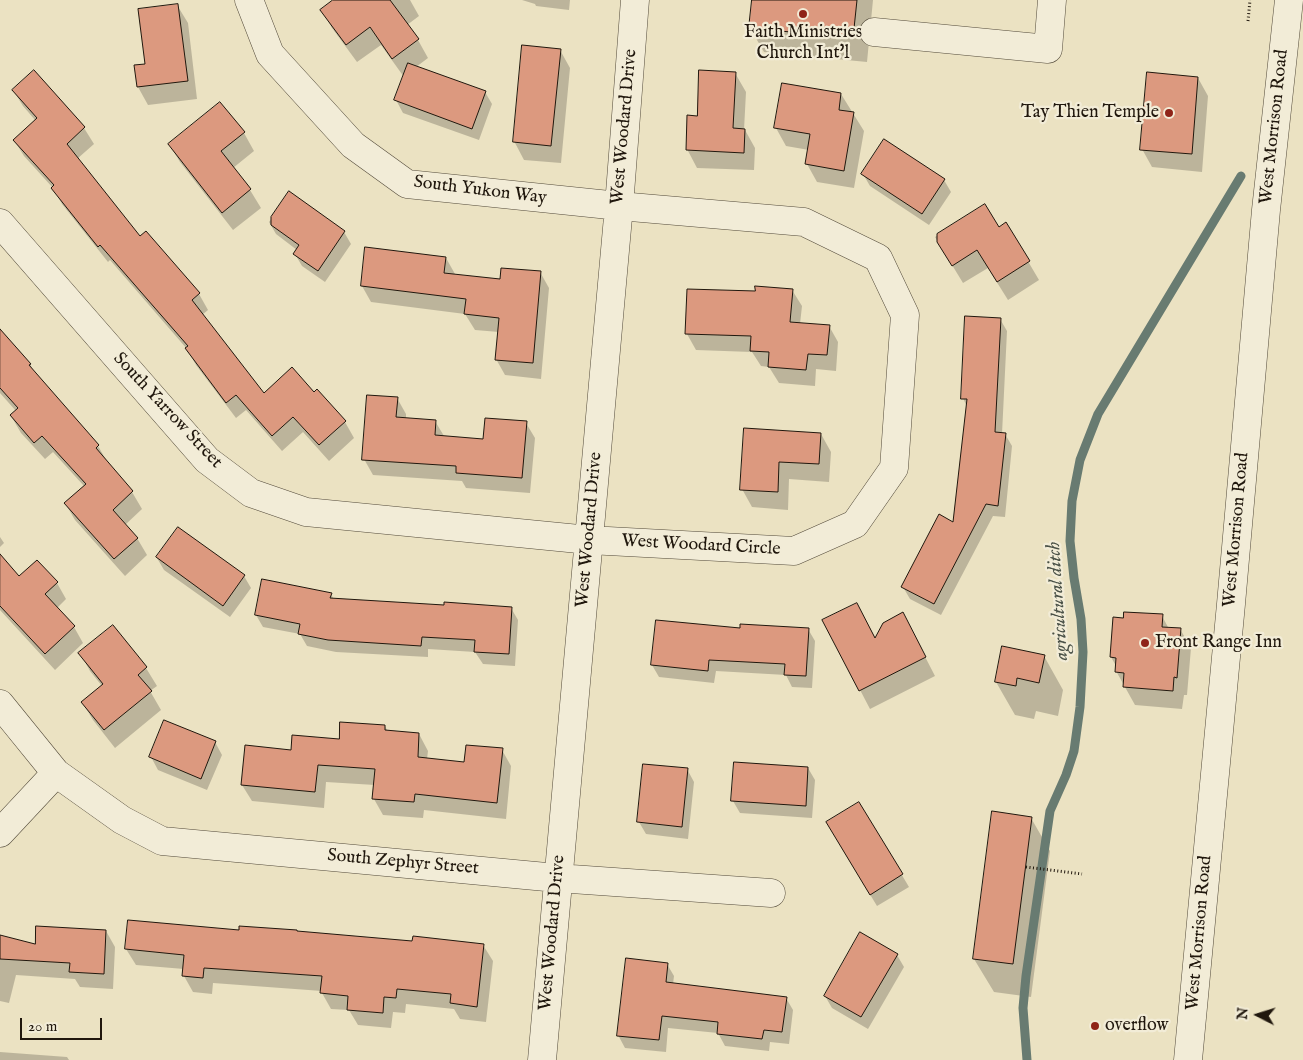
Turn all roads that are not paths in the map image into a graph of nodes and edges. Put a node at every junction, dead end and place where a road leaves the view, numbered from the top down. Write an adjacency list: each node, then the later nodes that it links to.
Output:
1 (249, 0): 6 (street, South Yukon Way)
2 (636, 0): 6 (street, West Woodard Drive)
3 (1052, 0): 5 (street)
4 (1289, 0): 15 (street, West Morrison Road)
5 (874, 32)
6 (618, 206): 8 (street, West Woodard Drive); 8 (street, West Woodard Circle)
7 (0, 223): 8 (street, South Yarrow Street)
8 (589, 540): 12 (street, West Woodard Drive)
9 (0, 704): 10 (street, South Zephyr Street)
10 (56, 773): 11 (street); 12 (street, South Zephyr Street)
11 (0, 833)
12 (558, 878): 13 (street, South Zephyr Street); 14 (street, West Woodard Drive)
13 (771, 893)
14 (542, 1060)
15 (1188, 1060)

